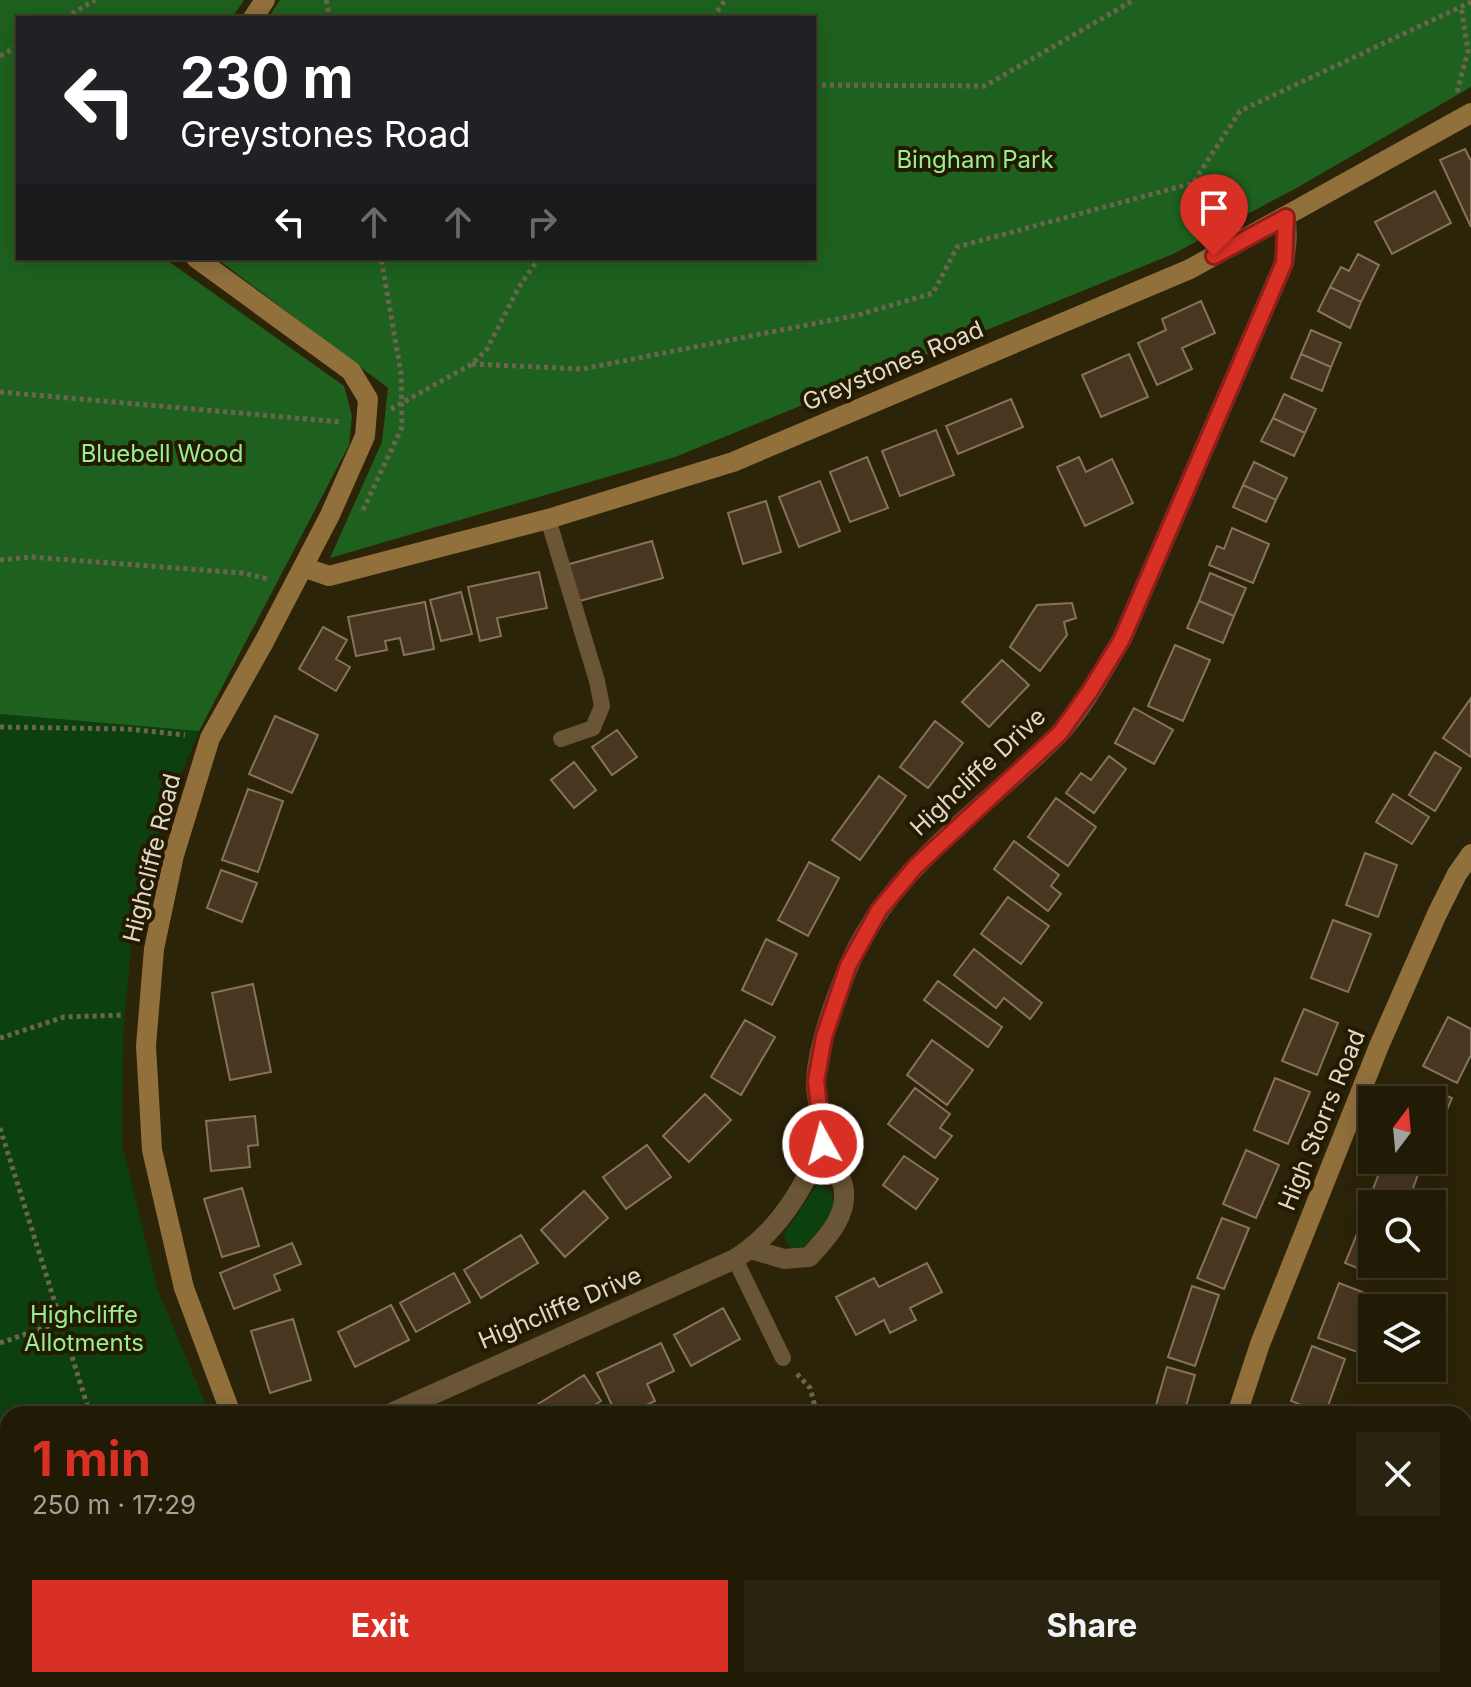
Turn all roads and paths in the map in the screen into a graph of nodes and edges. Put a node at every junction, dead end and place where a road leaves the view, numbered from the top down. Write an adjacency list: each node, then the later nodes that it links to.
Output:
1 (95, 0): 5 (path)
2 (1134, 0): 6 (path)
3 (1471, 2): 4 (path)
4 (1461, 6): 8 (path); 12 (path)
5 (68, 16)
6 (816, 85)
7 (1471, 113): 8 (street, Greystones Road)
8 (1445, 127): 9 (street, Greystones Road)
9 (1286, 217): 15 (street, Greystones Road); 25 (street, Highcliffe Drive)
10 (199, 260): 14 (street)
11 (538, 260): 12 (path)
12 (472, 364): 14 (path)
13 (0, 392): 14 (path)
14 (366, 424): 17 (street, Highcliffe Road)
15 (548, 519): 17 (street, Greystones Road); 20 (lane)
16 (0, 560): 17 (path)
17 (298, 576): 19 (street, Highcliffe Road)
18 (0, 727): 19 (path)
19 (210, 738): 22 (street, Highcliffe Road)
20 (561, 739)
21 (1471, 854): 34 (street, High Storrs Road)
22 (149, 1014): 23 (path); 31 (street, Highcliffe Road)
23 (0, 1038)
24 (0, 1128): 27 (path)
25 (823, 1144): 26 (street, Highcliffe Drive); 26 (street, Highcliffe Drive)
26 (743, 1254): 29 (lane); 32 (street, Highcliffe Drive)
27 (63, 1321): 28 (path); 30 (path)
28 (0, 1343)
29 (783, 1358): 33 (path)
30 (88, 1406)
31 (228, 1406)
32 (407, 1406)
33 (815, 1406)
34 (1240, 1406)

